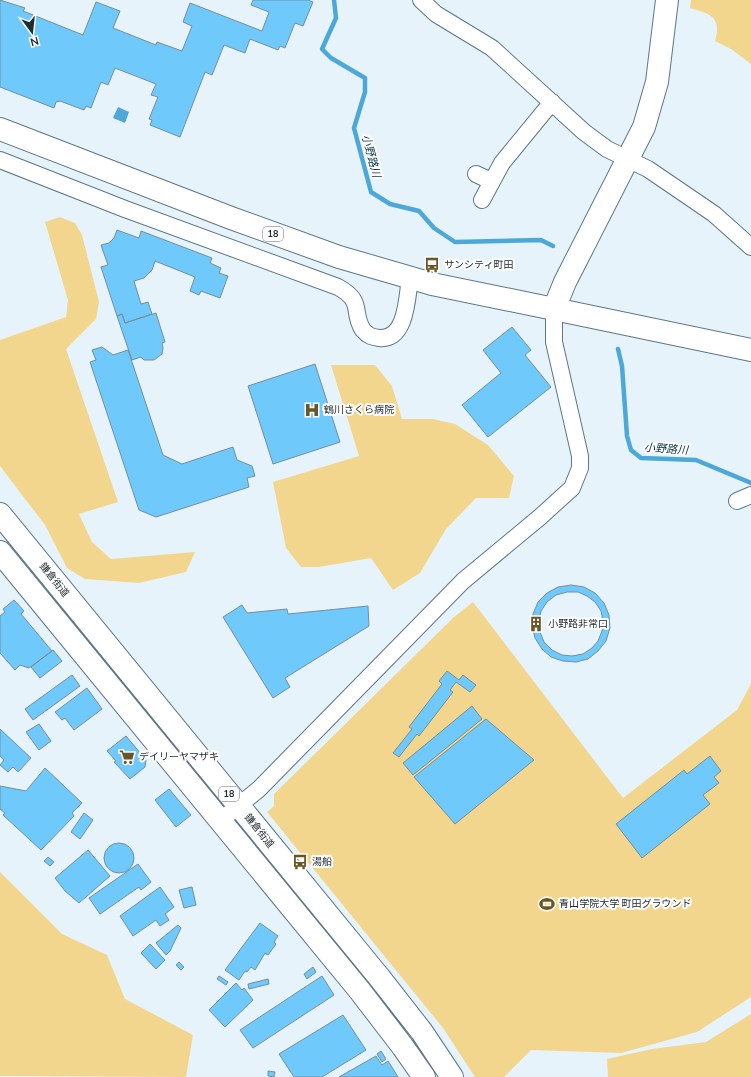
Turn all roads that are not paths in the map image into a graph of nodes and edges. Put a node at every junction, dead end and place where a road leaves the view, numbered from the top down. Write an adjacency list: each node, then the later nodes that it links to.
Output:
1 (421, 0): 3 (street)
2 (667, 0): 5 (main road)
3 (552, 102): 5 (street); 8 (street)
4 (0, 129): 11 (main road, 18)
5 (628, 159): 10 (street); 12 (main road)
6 (0, 160): 11 (street)
7 (476, 174): 8 (street)
8 (491, 181): 9 (street)
9 (482, 200)
10 (751, 247)
11 (410, 278): 12 (main road, 18)
12 (554, 309): 13 (main road); 16 (street)
13 (751, 350)
14 (0, 514): 16 (main road, 鎌倉街道 / 18)
15 (0, 552): 17 (main road, 18)
16 (239, 806): 17 (street); 19 (main road, 鎌倉街道 / 18)
17 (220, 821): 18 (main road, 18)
18 (424, 1077)
19 (452, 1077)

